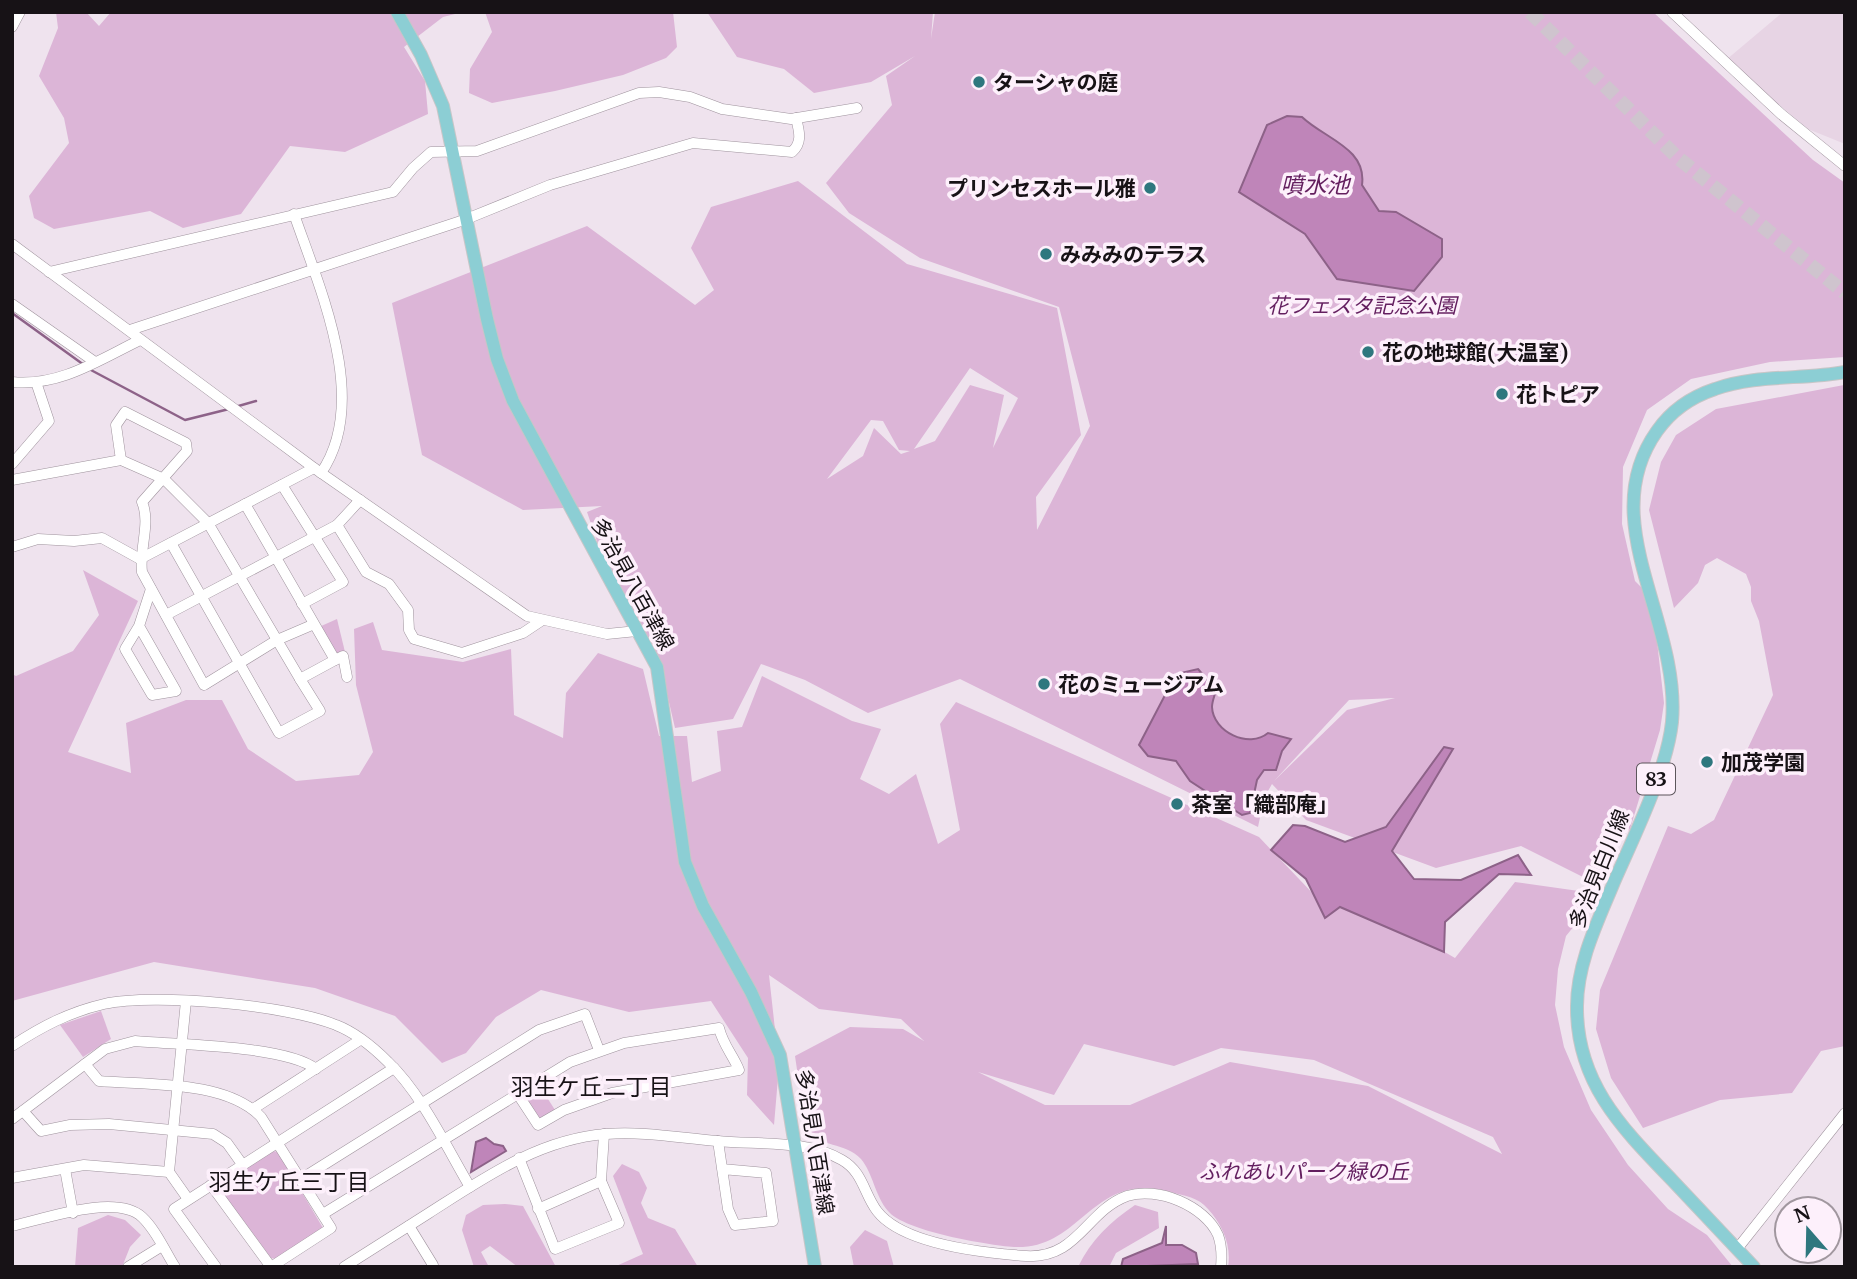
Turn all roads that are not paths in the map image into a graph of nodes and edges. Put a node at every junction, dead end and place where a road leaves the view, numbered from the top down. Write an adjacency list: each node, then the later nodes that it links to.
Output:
1 (20, 12): 4 (street)
2 (397, 12): 7 (main road, 多治見八百津線)
3 (1672, 12): 8 (street)
4 (12, 27)
5 (857, 108): 6 (street)
6 (796, 118): 7 (street); 10 (street)
7 (452, 150): 9 (street); 10 (main road, 多治見八百津線)
8 (1845, 166)
9 (294, 214): 12 (street); 13 (street)
10 (464, 220): 12 (street); 44 (main road, 多治見八百津線)
11 (12, 244): 13 (street)
12 (312, 269): 15 (street); 23 (street)
13 (49, 272): 15 (street)
14 (12, 304): 17 (street)
15 (130, 330): 16 (street)
16 (140, 340): 17 (street); 23 (street)
17 (89, 365): 20 (street)
18 (1845, 372): 88 (main road, 多治見白川線 / 83)
19 (12, 382): 20 (street)
20 (37, 385): 22 (street)
21 (121, 460): 24 (street); 24 (street); 25 (street)
22 (12, 464)
23 (317, 470): 26 (street); 27 (street)
24 (164, 479): 29 (street); 35 (street)
25 (12, 480)
26 (282, 485): 28 (street); 31 (street)
27 (360, 500): 30 (street); 41 (street)
28 (245, 504): 29 (street); 34 (street)
29 (208, 523): 32 (street); 36 (street)
30 (337, 525): 31 (street); 41 (street)
31 (313, 538): 34 (street); 39 (street)
32 (171, 543): 35 (street); 38 (street)
33 (12, 547): 35 (street)
34 (275, 558): 36 (street); 39 (street)
35 (140, 559): 37 (street)
36 (239, 576): 38 (street); 45 (street)
37 (151, 589): 40 (street); 43 (street)
38 (201, 597): 40 (street); 47 (street)
39 (302, 604): 42 (street)
40 (166, 615): 47 (street)
41 (541, 621): 44 (street)
42 (312, 625): 45 (street); 46 (street)
43 (139, 626): 43 (street)
44 (637, 631): 70 (main road, 多治見八百津線)
45 (277, 640): 47 (street); 49 (street)
46 (335, 660): 48 (street); 49 (street)
47 (238, 664): 49 (street)
48 (347, 677)
49 (300, 679)
50 (186, 1001): 51 (street); 52 (street); 53 (street)
51 (360, 1040): 56 (street); 57 (street)
52 (12, 1046)
53 (182, 1046): 55 (street); 57 (street); 58 (street)
54 (599, 1050): 59 (street); 59 (street); 60 (street)
55 (85, 1064): 58 (street); 62 (street)
56 (394, 1068): 60 (street); 69 (street)
57 (316, 1069): 61 (street)
58 (177, 1087): 61 (street); 65 (street)
59 (517, 1093): 67 (street)
60 (420, 1104): 67 (street); 77 (street)
61 (253, 1109): 69 (street)
62 (23, 1111): 64 (street); 65 (street)
63 (1845, 1113): 88 (street)
64 (12, 1119)
65 (173, 1130): 72 (street); 75 (street)
66 (604, 1134): 68 (street); 71 (street); 78 (street)
67 (442, 1139): 80 (street); 84 (street)
68 (718, 1141): 70 (street); 74 (street)
69 (278, 1142): 72 (street); 77 (street)
70 (798, 1146): 95 (main road, 多治見八百津線); 96 (street)
71 (519, 1158): 80 (street); 82 (street)
72 (242, 1164): 79 (street)
73 (65, 1170): 75 (street); 76 (street); 83 (street)
74 (722, 1170): 74 (street)
75 (169, 1172): 81 (street)
76 (12, 1178)
77 (302, 1179): 84 (street)
78 (601, 1181): 82 (street); 82 (street)
79 (211, 1185): 81 (street); 93 (street)
80 (470, 1186): 86 (street)
81 (188, 1199): 92 (street)
82 (538, 1209)
83 (74, 1213): 85 (street); 87 (street)
84 (323, 1214): 93 (street)
85 (12, 1226)
86 (409, 1226): 89 (street); 94 (street)
87 (162, 1245): 90 (street); 91 (street)
88 (1737, 1249): 97 (main road, 多治見白川線 / 83)
89 (432, 1266)
90 (128, 1267)
91 (175, 1267)
92 (216, 1267)
93 (271, 1267)
94 (344, 1267)
95 (815, 1267)
96 (1221, 1267)
97 (1754, 1267)

